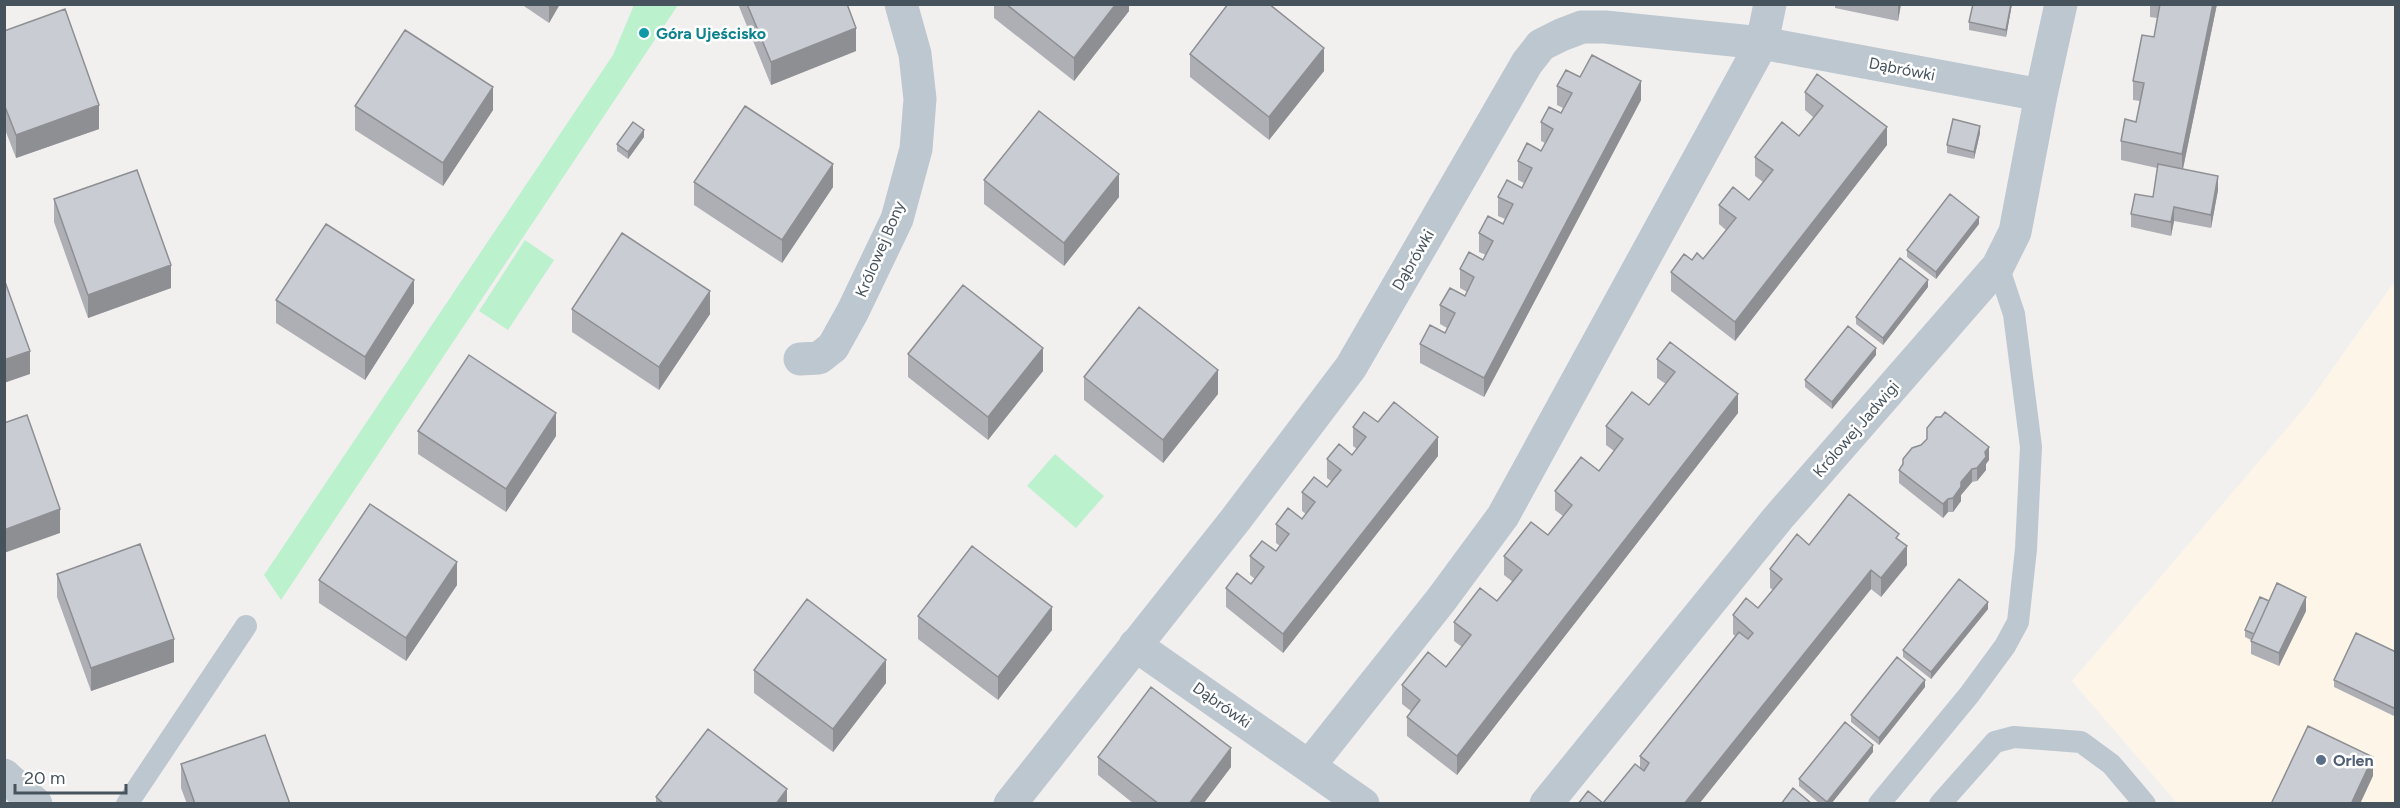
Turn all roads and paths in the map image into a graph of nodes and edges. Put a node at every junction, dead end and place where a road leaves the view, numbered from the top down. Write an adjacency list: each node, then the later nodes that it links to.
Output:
1 (901, 4): 7 (street, Królowej Bony)
2 (1770, 4): 4 (street)
3 (2061, 4): 5 (street, Królowej Jadwigi)
4 (1762, 43): 5 (street, Dąbrówki); 9 (street, Dąbrówki); 10 (street)
5 (2041, 95): 6 (street, Królowej Jadwigi)
6 (1998, 266): 16 (street, Królowej Jadwigi); 17 (lane)
7 (800, 359)
8 (246, 626): 13 (lane)
9 (1135, 645): 10 (street, Dąbrówki); 14 (street, Dąbrówki)
10 (1309, 766): 15 (street, Dąbrówki)
11 (4, 775): 12 (street)
12 (36, 804)
13 (127, 804)
14 (1010, 804)
15 (1363, 804)
16 (1546, 804)
17 (1879, 804)
18 (1940, 804): 19 (lane)
19 (2145, 804)

